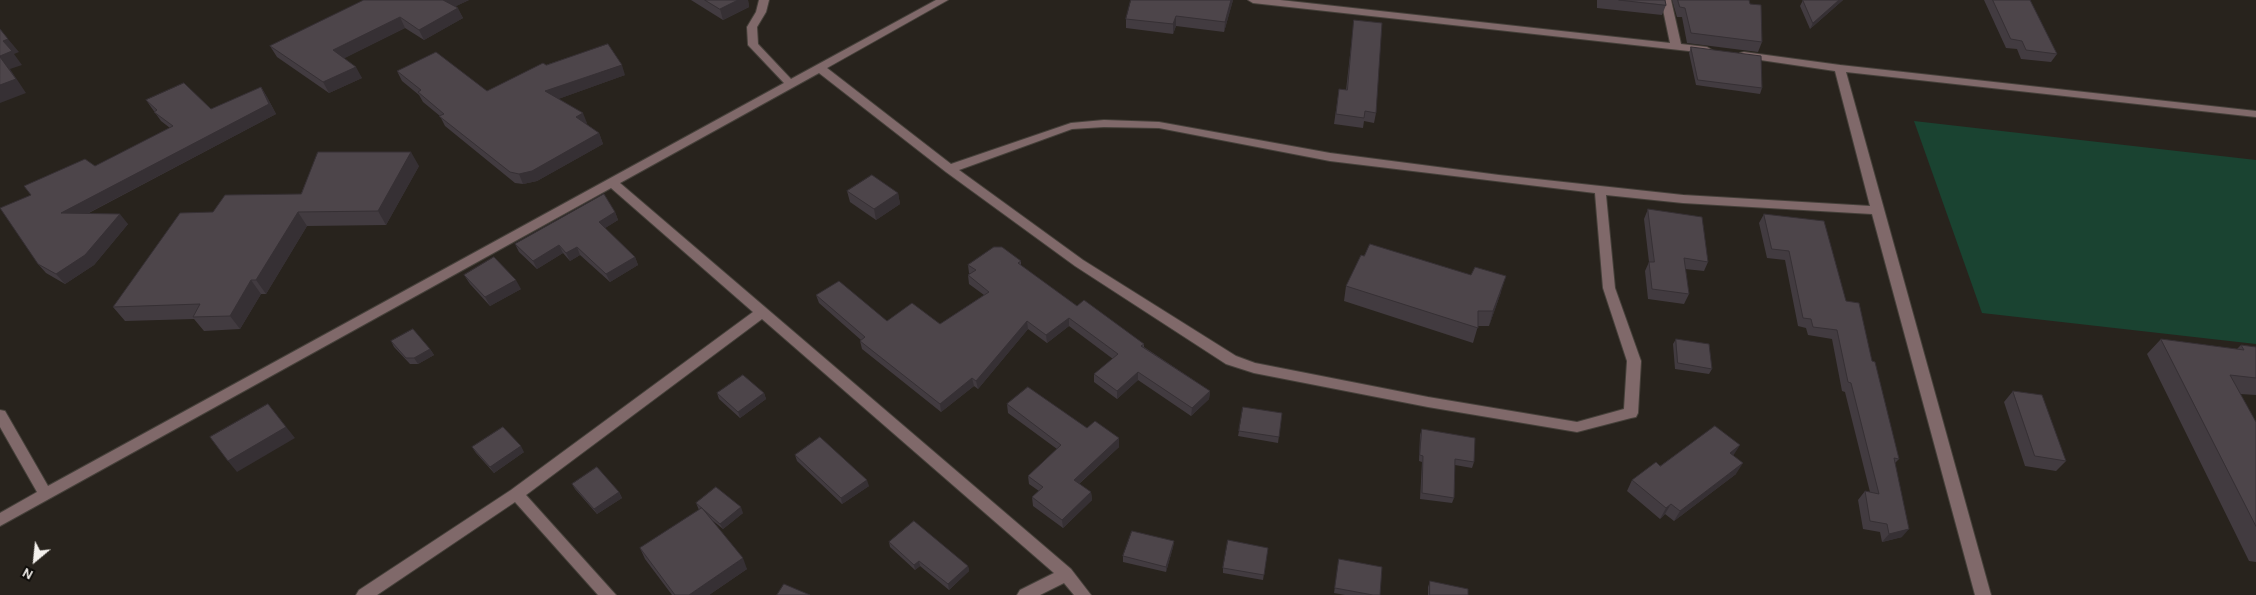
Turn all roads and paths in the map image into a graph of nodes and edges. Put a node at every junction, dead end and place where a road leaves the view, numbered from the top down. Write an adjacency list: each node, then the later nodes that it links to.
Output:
1 (764, 0): 10 (street)
2 (943, 0): 8 (street)
3 (1253, 0): 5 (street)
4 (1666, 0): 5 (street)
5 (1676, 46): 6 (street)
6 (1714, 51)
7 (1734, 54): 9 (street)
8 (820, 68): 10 (street); 12 (street)
9 (1840, 68): 11 (street); 15 (street)
10 (790, 84): 13 (street)
11 (2256, 114)
12 (950, 169): 14 (street); 14 (street)
13 (611, 182): 16 (street); 19 (street)
14 (1600, 190): 15 (street)
15 (1877, 210): 26 (street)
16 (762, 312): 18 (street); 21 (street)
17 (0, 415): 19 (street)
18 (516, 494): 22 (street); 23 (street)
19 (46, 495): 20 (street)
20 (0, 520)
21 (1066, 574): 24 (street); 25 (street)
22 (364, 595)
23 (608, 595)
24 (1025, 595)
25 (1083, 595)
26 (1983, 595)

